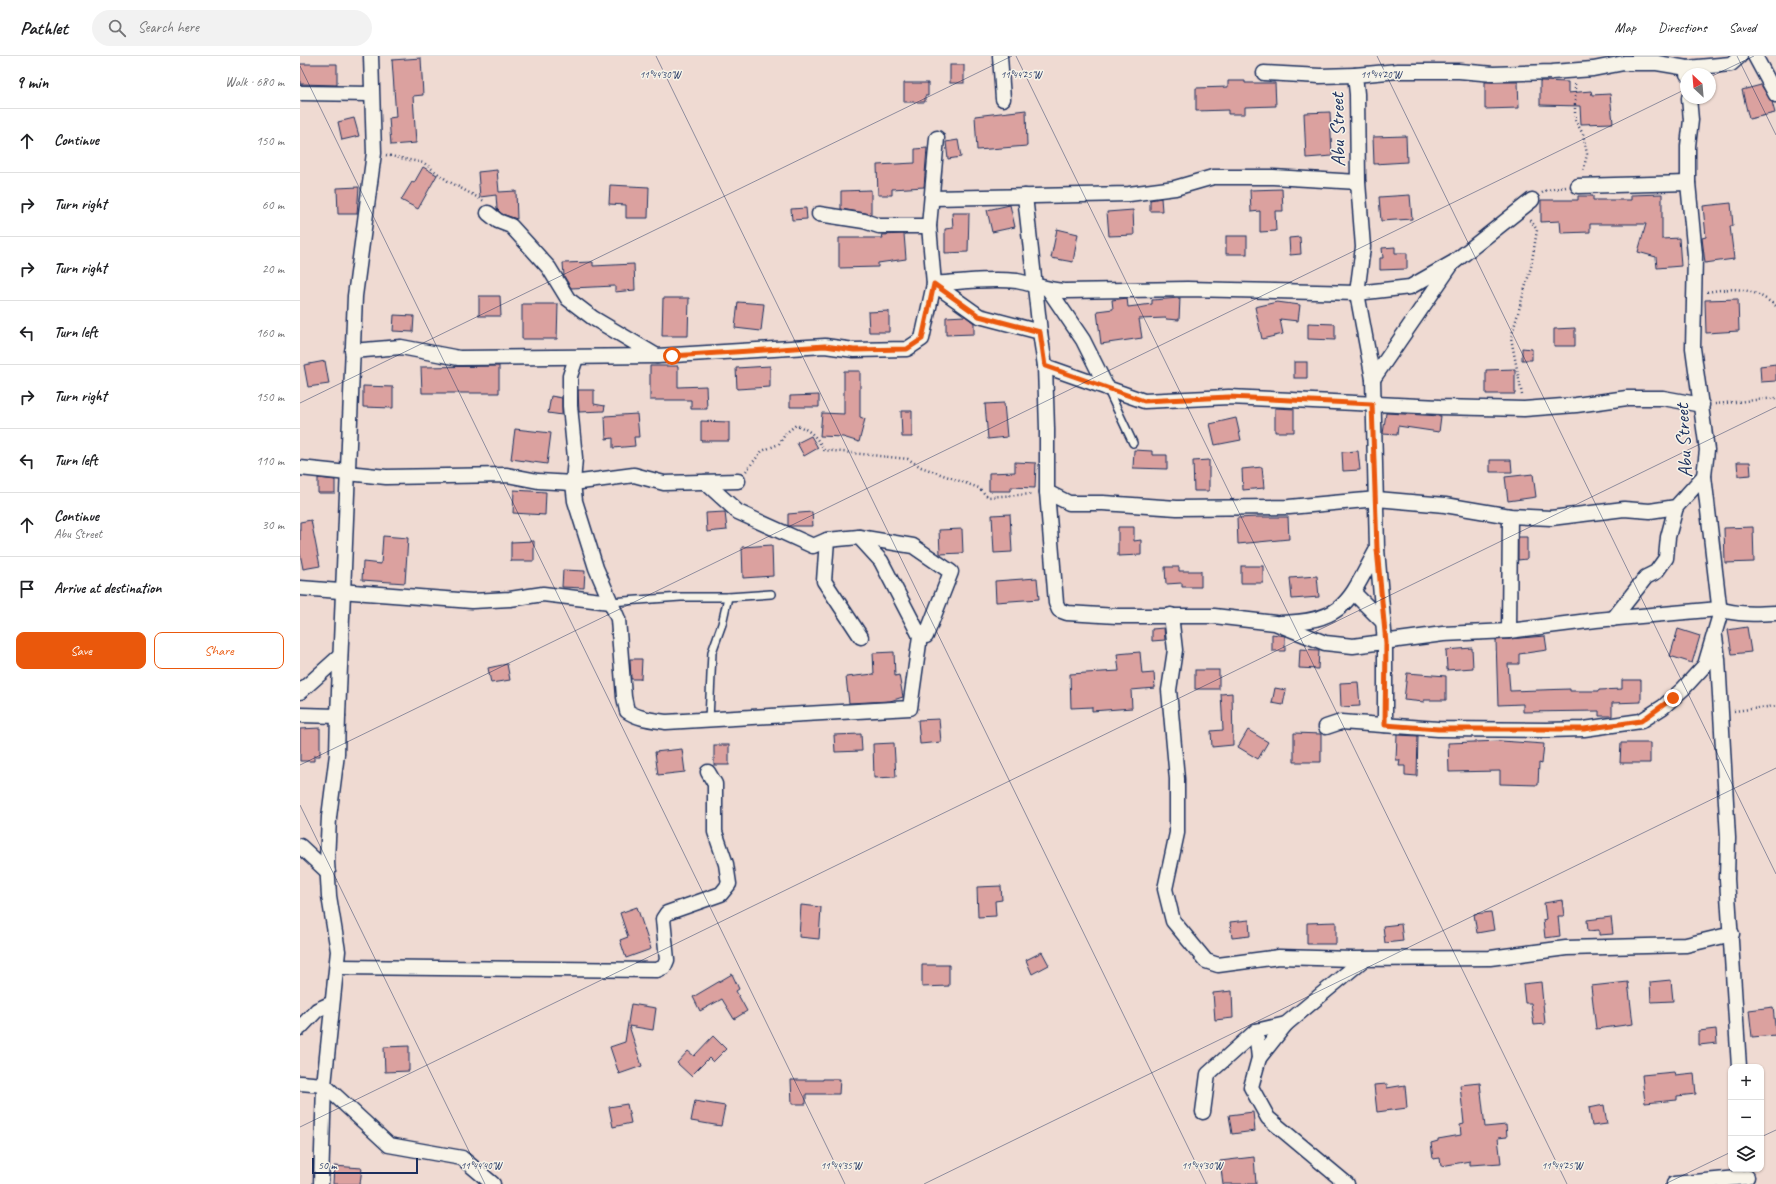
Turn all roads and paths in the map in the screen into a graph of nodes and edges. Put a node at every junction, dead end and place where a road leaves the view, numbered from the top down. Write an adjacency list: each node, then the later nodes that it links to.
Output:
1 (371, 56): 11 (street)
2 (1000, 56): 13 (street)
3 (1740, 56): 5 (street, Abu Street)
4 (1755, 56): 12 (street)
5 (1706, 68)
6 (1680, 69): 8 (street, Abu Street)
7 (1264, 72): 8 (street)
8 (1355, 75): 17 (street, Abu Street)
9 (1575, 82): 19 (path)
10 (300, 93): 11 (street)
11 (371, 94): 16 (street)
12 (1776, 95)
13 (1003, 99)
14 (1690, 104): 18 (street, Abu Street)
15 (937, 138): 21 (street)
16 (374, 153): 23 (path); 34 (street)
17 (1358, 182): 20 (street, Abu Street); 30 (street)
18 (1688, 183): 19 (street); 31 (street, Abu Street)
19 (1578, 186): 22 (path)
20 (1025, 196): 21 (street, Abu Street); 28 (street)
21 (932, 198): 25 (street)
22 (1532, 200): 26 (street); 43 (path)
23 (488, 213): 35 (street)
24 (819, 214): 25 (street)
25 (929, 226): 27 (street)
26 (1454, 262): 30 (street); 38 (street)
27 (934, 284): 28 (street); 33 (street); 35 (street)
28 (1036, 285): 29 (street); 33 (street)
29 (1049, 290): 30 (street); 39 (street)
30 (1358, 293): 38 (street)
31 (1694, 294): 32 (path); 42 (street, Abu Street)
32 (1776, 306)
33 (1040, 332): 37 (street)
34 (352, 351): 36 (street); 46 (street)
35 (657, 356): 36 (street)
36 (576, 358): 50 (street)
37 (1045, 366): 39 (street); 51 (street)
38 (1373, 379): 41 (street)
39 (1107, 388): 41 (street); 44 (lane)
40 (1776, 398): 42 (path)
41 (1372, 404): 43 (street); 52 (street)
42 (1702, 405): 43 (street); 47 (street, Abu Street)
43 (1524, 409)
44 (1133, 443)
45 (300, 468): 46 (street)
46 (347, 472): 50 (street); 59 (street)
47 (1704, 476): 53 (street); 64 (street, Abu Street)
48 (738, 481): 49 (street); 51 (path)
49 (705, 482): 50 (street); 56 (street)
50 (573, 483): 63 (street)
51 (1047, 492): 52 (street); 66 (street)
52 (1377, 500): 54 (street); 57 (street)
53 (1676, 507): 54 (street); 67 (street)
54 (1510, 516): 70 (street)
55 (860, 537): 56 (street); 72 (street); 72 (street)
56 (827, 540): 73 (street)
57 (1377, 549): 60 (street); 68 (street)
58 (300, 588): 59 (street)
59 (343, 592): 63 (street); 75 (street)
60 (1354, 592): 68 (street); 69 (street)
61 (771, 594): 62 (lane)
62 (728, 597): 63 (lane); 81 (lane)
63 (610, 602): 81 (street)
64 (1719, 609): 65 (street); 67 (street); 71 (street, Abu Street)
65 (1776, 613)
66 (1171, 615): 69 (street); 88 (street)
67 (1613, 619): 70 (street)
68 (1383, 622): 74 (street)
69 (1275, 624): 74 (street)
70 (1509, 630): 74 (street)
71 (1714, 633): 78 (street); 82 (street, Abu Street)
72 (920, 636): 81 (street)
73 (861, 637)
74 (1386, 643): 82 (street)
75 (340, 656): 76 (street); 80 (street)
76 (300, 692)
77 (1776, 706): 78 (path)
78 (1720, 708): 87 (street)
79 (300, 715): 80 (street)
80 (338, 716): 86 (street)
81 (709, 720)
82 (1385, 725): 83 (street, Abu Street)
83 (1326, 727)
84 (708, 772): 89 (street)
85 (300, 846): 86 (street)
86 (328, 872): 89 (street)
87 (1732, 934): 88 (street); 95 (street)
88 (1364, 959): 91 (street)
89 (337, 967): 90 (street)
90 (332, 1004): 92 (street); 97 (street)
91 (1286, 1024): 93 (street); 94 (street)
92 (300, 1028)
93 (1256, 1031): 94 (street); 98 (street)
94 (1259, 1058): 102 (street)
95 (1739, 1064)
96 (300, 1083): 97 (street)
97 (324, 1085): 100 (street); 101 (street)
98 (1203, 1112)
99 (1747, 1177): 103 (street)
100 (321, 1184)
101 (493, 1184)
102 (1346, 1184)
103 (1674, 1184)

